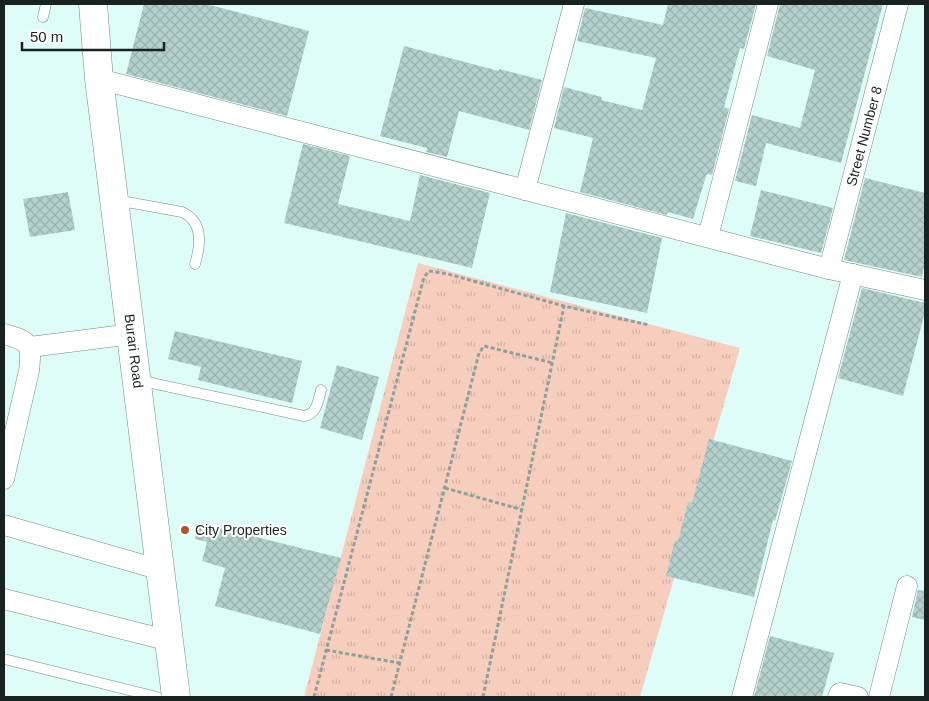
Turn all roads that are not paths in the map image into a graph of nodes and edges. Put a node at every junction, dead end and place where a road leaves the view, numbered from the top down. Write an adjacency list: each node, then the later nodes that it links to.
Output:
1 (46, 4): 6 (lane)
2 (94, 4): 7 (main road, Burari Road)
3 (574, 4): 8 (street)
4 (768, 4): 10 (street)
5 (898, 4): 12 (street, Street Number 8)
6 (44, 17)
7 (99, 79): 8 (street); 9 (main road, Burari Road)
8 (525, 190): 10 (street)
9 (115, 200): 11 (lane); 16 (main road, Burari Road)
10 (708, 237): 12 (street)
11 (195, 264)
12 (829, 269): 13 (street)
13 (852, 274): 14 (street); 31 (street)
14 (925, 290)
15 (4, 334): 17 (street)
16 (132, 334): 17 (street); 18 (main road, Burari Road)
17 (30, 347): 20 (street)
18 (137, 379): 19 (lane); 24 (main road, Burari Road)
19 (321, 390)
20 (12, 407): 21 (street)
21 (7, 452): 22 (street)
22 (4, 479)
23 (4, 525): 24 (street)
24 (161, 570): 27 (main road, Burari Road)
25 (907, 586): 34 (street)
26 (4, 600): 27 (street)
27 (170, 641): 30 (main road, Burari Road)
28 (4, 659): 29 (lane)
29 (157, 697)
30 (176, 697)
31 (742, 697)
32 (838, 697): 33 (street)
33 (858, 697)
34 (879, 697)

